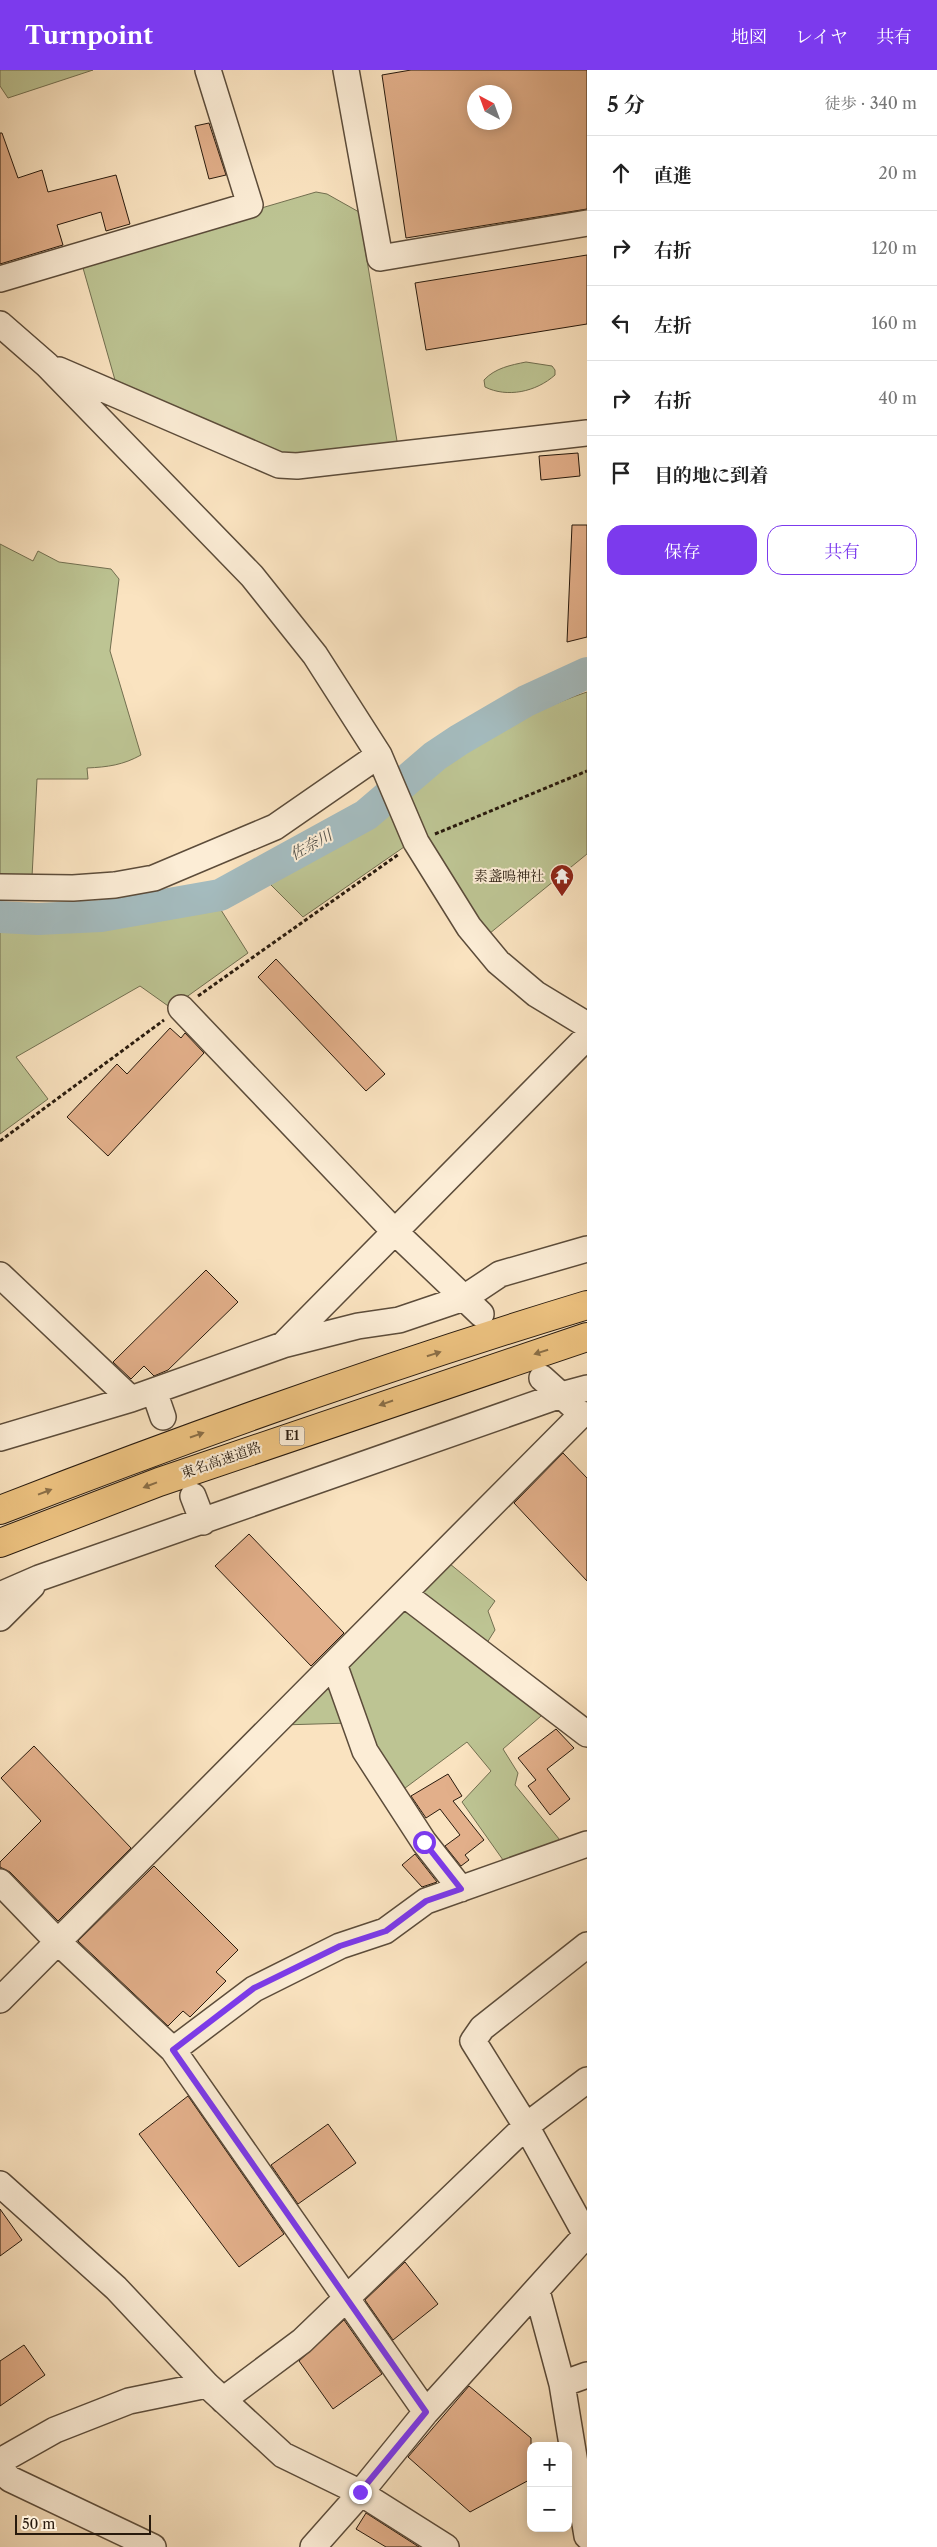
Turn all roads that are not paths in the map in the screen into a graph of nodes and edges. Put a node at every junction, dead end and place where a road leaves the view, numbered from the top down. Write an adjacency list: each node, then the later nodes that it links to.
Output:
1 (208, 70): 4 (street)
2 (346, 70): 3 (street)
3 (587, 223)
4 (0, 279)
5 (0, 324): 6 (street)
6 (47, 365): 7 (street); 8 (street)
7 (587, 433)
8 (379, 755): 9 (street); 11 (street)
9 (0, 887)
10 (181, 1008): 13 (street)
11 (587, 1024)
12 (587, 1037): 13 (street)
13 (394, 1231): 17 (street); 19 (street)
14 (587, 1250): 17 (street)
15 (0, 1275): 24 (street)
16 (587, 1305): 29 (highway, E1, one-way to 16)
17 (472, 1306): 19 (street)
18 (587, 1337): 31 (highway, 東名高速道路 / E1, one-way to 31)
19 (283, 1345): 22 (street)
20 (542, 1378): 23 (street)
21 (587, 1388): 23 (street)
22 (154, 1391): 24 (street); 25 (street)
23 (561, 1395): 26 (street); 30 (street)
24 (130, 1399): 27 (street)
25 (163, 1417)
26 (585, 1417): 33 (street)
27 (0, 1438)
28 (193, 1496): 30 (street)
29 (0, 1510)
30 (203, 1522): 32 (street)
31 (0, 1543)
32 (39, 1578): 34 (street); 35 (street)
33 (404, 1594): 36 (street); 37 (street)
34 (0, 1595)
35 (0, 1618)
36 (334, 1664): 40 (street); 41 (street)
37 (587, 1734)
38 (587, 1844): 40 (street)
39 (0, 1882): 41 (street)
40 (461, 1889): 44 (street)
41 (58, 1942): 43 (street); 44 (street)
42 (587, 1945): 46 (street)
43 (0, 2000)
44 (173, 2050): 50 (street)
45 (587, 2080): 46 (street)
46 (526, 2126): 48 (street); 50 (street)
47 (0, 2184): 53 (street)
48 (587, 2234): 49 (street)
49 (537, 2291): 52 (street); 54 (street)
50 (347, 2299): 53 (street); 54 (street)
51 (587, 2374): 52 (street)
52 (562, 2384): 58 (street)
53 (215, 2392): 55 (street); 57 (street)
54 (426, 2412): 57 (street)
55 (0, 2461)
56 (0, 2469): 59 (street)
57 (360, 2492): 60 (street); 61 (street)
58 (587, 2536)
59 (153, 2547)
60 (313, 2547)
61 (446, 2547)

